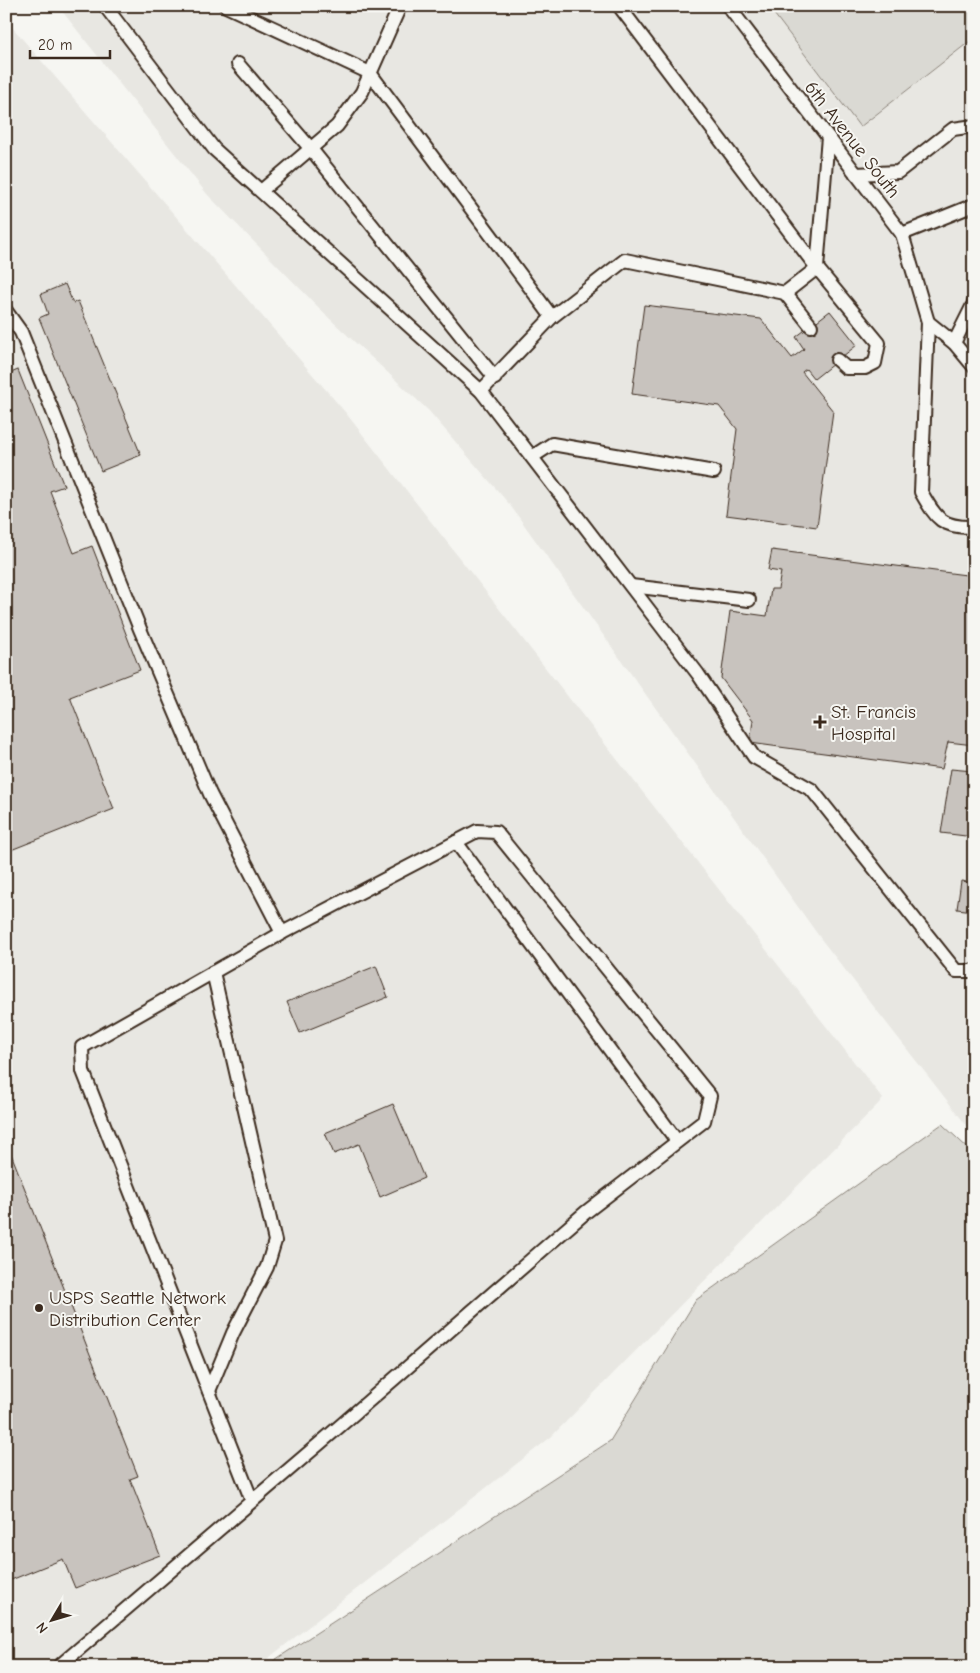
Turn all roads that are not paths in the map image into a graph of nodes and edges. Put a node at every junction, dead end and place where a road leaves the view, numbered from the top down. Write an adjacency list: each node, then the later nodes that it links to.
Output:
1 (105, 6): 12 (lane)
2 (226, 6): 7 (lane)
3 (400, 6): 7 (lane)
4 (619, 6): 15 (lane)
5 (728, 6): 9 (lane, 6th Avenue South)
6 (238, 64): 10 (lane)
7 (370, 74): 10 (lane); 19 (lane)
8 (974, 126): 11 (lane)
9 (828, 137): 11 (lane, 6th Avenue South); 15 (lane)
10 (311, 148): 12 (lane); 25 (lane)
11 (856, 174): 14 (lane, 6th Avenue South)
12 (261, 192): 26 (lane)
13 (974, 205): 14 (lane)
14 (902, 234): 20 (lane)
15 (818, 268): 16 (lane); 23 (lane)
16 (785, 293): 19 (lane); 21 (lane)
17 (974, 303): 22 (lane)
18 (6, 311): 33 (lane)
19 (552, 317): 25 (lane)
20 (928, 322): 22 (lane); 29 (lane)
21 (811, 326)
22 (954, 342): 24 (lane)
23 (838, 360)
24 (974, 368)
25 (495, 378): 26 (lane)
26 (481, 391): 27 (lane)
27 (532, 457): 28 (lane); 30 (lane)
28 (714, 472)
29 (974, 527)
30 (631, 586): 31 (lane); 34 (lane)
31 (749, 600)
32 (456, 842): 33 (lane); 36 (lane); 36 (lane)
33 (282, 934): 35 (lane)
34 (974, 971)
35 (214, 972): 37 (lane); 37 (lane)
36 (677, 1141): 38 (lane)
37 (209, 1391): 38 (lane)
38 (252, 1501): 39 (lane)
39 (58, 1667)

